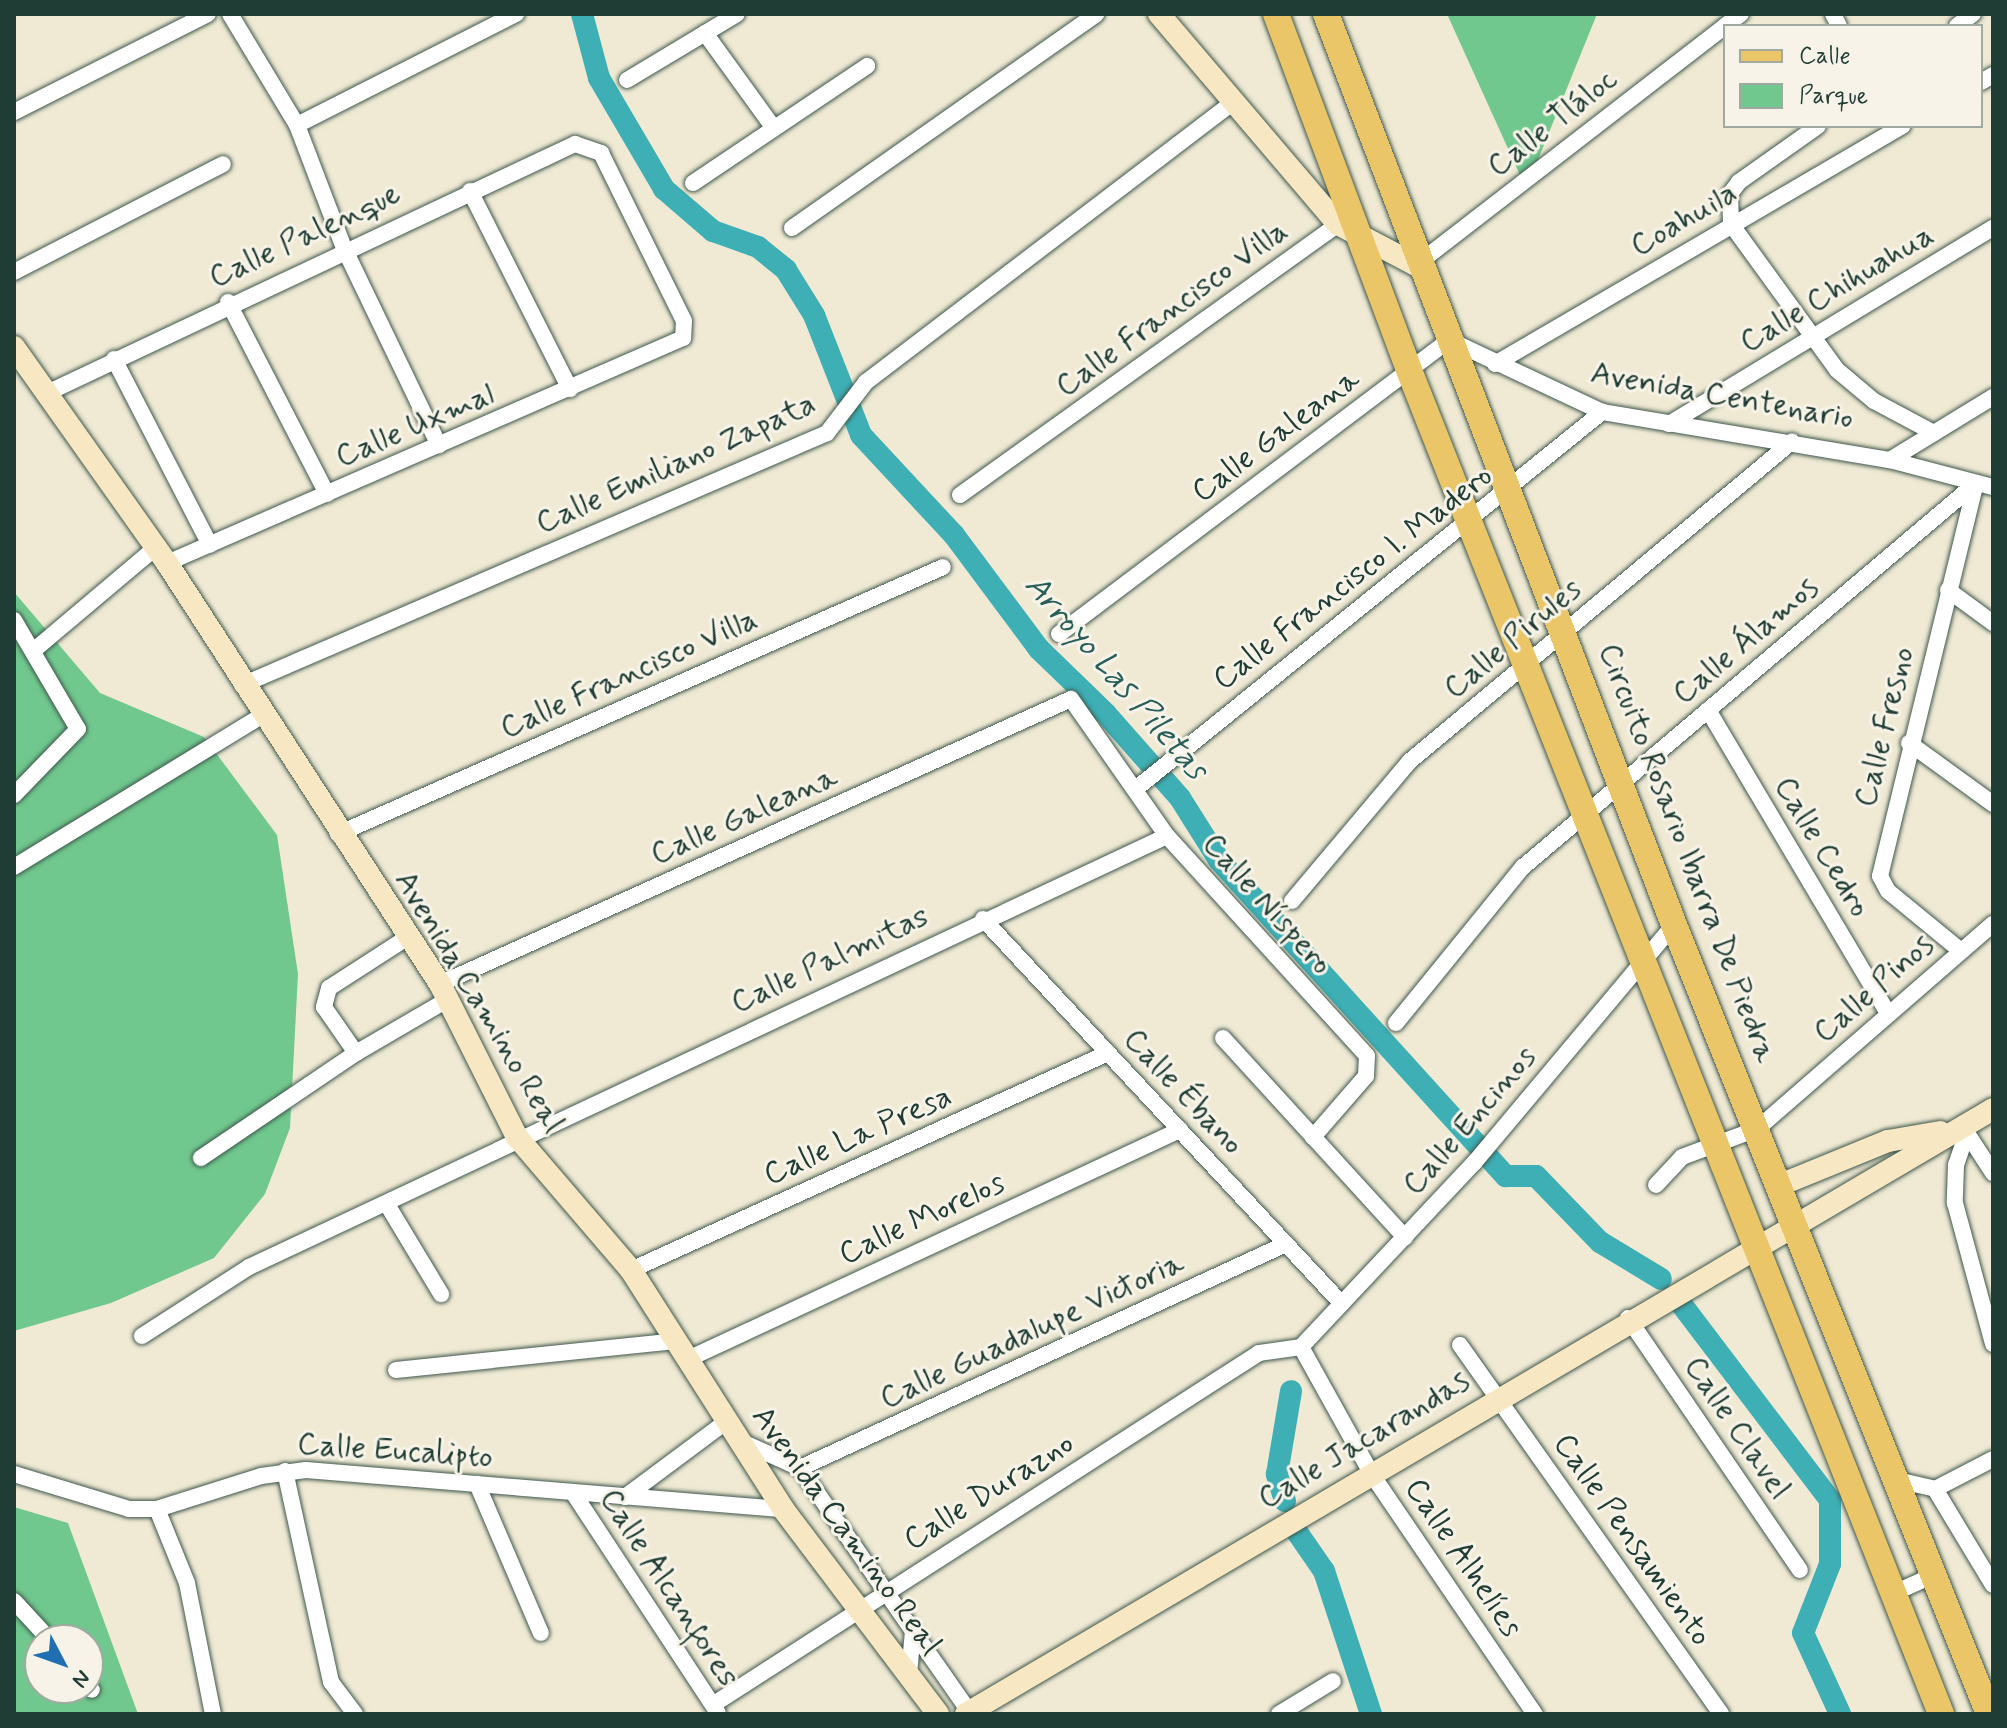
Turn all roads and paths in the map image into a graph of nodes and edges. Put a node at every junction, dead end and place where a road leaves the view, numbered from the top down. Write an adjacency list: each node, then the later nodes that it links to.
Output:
1 (208, 14): 14 (street)
2 (230, 14): 15 (street)
3 (516, 14): 15 (street)
4 (737, 14): 10 (street)
5 (1096, 14): 23 (street)
6 (1159, 14): 13 (street)
7 (1276, 14): 25 (main road)
8 (1326, 14): 27 (main road, Circuito Rosario Ibarra De Piedra)
9 (1723, 28): 27 (street, Calle Tláloc)
10 (705, 33): 12 (street); 16 (street)
11 (867, 66): 16 (street)
12 (627, 80)
13 (1235, 101): 25 (street); 62 (street, Calle Emiliano Zapata)
14 (14, 112)
15 (297, 125): 26 (street)
16 (773, 127): 20 (street)
17 (1815, 128): 22 (street)
18 (1899, 128): 22 (street, Coahuila)
19 (223, 164): 28 (street)
20 (693, 183)
21 (470, 191): 26 (street, Calle Palenque); 30 (street, Calle Palenque); 37 (street)
22 (1731, 224): 31 (street); 35 (street, Coahuila)
23 (792, 228)
24 (1993, 228): 31 (street, Calle Chihuahua)
25 (1349, 231): 27 (street); 36 (main road); 50 (street, Calle Francisco Villa)
26 (344, 248): 29 (street, Calle Palenque); 44 (street)
27 (1416, 265): 32 (main road, Circuito Rosario Ibarra De Piedra)
28 (14, 272)
29 (228, 302): 34 (street, Calle Palenque); 49 (street)
30 (683, 338): 37 (street, Calle Uxmal)
31 (1808, 339): 41 (street, Calle Chihuahua); 42 (street)
32 (1449, 340): 35 (street, Avenida Centenario); 36 (street, Calle Galeana); 48 (main road, Circuito Rosario Ibarra De Piedra)
33 (14, 347): 38 (street, Avenida Camino Real)
34 (114, 359): 38 (street, Calle Palenque); 52 (street)
35 (1495, 364): 40 (street, Avenida Centenario)
36 (1409, 370): 51 (main road); 59 (street, Calle Galeana)
37 (570, 389): 44 (street, Calle Uxmal)
38 (47, 393): 53 (street, Avenida Camino Real)
39 (1993, 397): 42 (street)
40 (1602, 412): 41 (street, Avenida Centenario); 48 (street, Calle Francisco I. Madero)
41 (1669, 424): 43 (street, Avenida Centenario)
42 (1934, 433): 45 (street)
43 (1792, 442): 45 (street, Avenida Centenario); 58 (street, Calle Pirules)
44 (439, 445): 49 (street, Calle Uxmal)
45 (1890, 460): 46 (street, Avenida Centenario)
46 (1975, 484): 47 (street, Avenida Centenario); 55 (street, Calle Fresno); 64 (street, Calle Álamos)
47 (1993, 487)
48 (1512, 491): 51 (street, Calle Francisco I. Madero); 58 (main road, Circuito Rosario Ibarra De Piedra)
49 (327, 494): 52 (street, Calle Uxmal)
50 (960, 495)
51 (1471, 522): 61 (main road); 68 (street, Calle Francisco I. Madero)
52 (210, 545): 53 (street, Calle Uxmal)
53 (160, 556): 60 (street, Calle Uxmal); 62 (street, Avenida Camino Real)
54 (943, 567): 72 (street, Calle Francisco Villa)
55 (1948, 590): 57 (street); 66 (street, Calle Fresno)
56 (14, 620): 60 (street)
57 (1993, 623)
58 (1565, 632): 61 (street, Calle Pirules); 67 (main road, Circuito Rosario Ibarra De Piedra)
59 (1059, 634)
60 (33, 651): 69 (street)
61 (1528, 664): 71 (main road); 75 (street, Calle Pirules)
62 (242, 685): 65 (street, Avenida Camino Real)
63 (1071, 699): 68 (street, Calle Níspero); 82 (street, Calle Galeana)
64 (1708, 710): 67 (street, Calle Álamos); 83 (street, Calle Cedro)
65 (261, 716): 72 (street, Avenida Camino Real); 74 (street)
66 (1909, 743): 70 (street); 80 (street, Calle Fresno)
67 (1621, 780): 71 (street, Calle Álamos); 78 (main road, Circuito Rosario Ibarra De Piedra)
68 (1142, 782): 73 (street, Calle Níspero)
69 (14, 795)
70 (1993, 804)
71 (1585, 812): 81 (main road); 84 (street, Calle Álamos)
72 (338, 834): 79 (street, Avenida Camino Real)
73 (1167, 836): 76 (street, Calle Palmitas); 93 (street, Calle Níspero)
74 (14, 867)
75 (1292, 901)
76 (983, 919): 87 (street, Calle Ébano); 92 (street, Calle Palmitas)
77 (1993, 924): 80 (street, Calle Pinos)
78 (1674, 925): 81 (street, Calle Encinos); 89 (main road, Circuito Rosario Ibarra De Piedra)
79 (408, 937): 82 (street, Avenida Camino Real); 86 (street)
80 (1961, 951): 83 (street, Calle Pinos)
81 (1643, 962): 94 (main road); 101 (street, Calle Encinos)
82 (444, 992): 86 (street, Calle Galeana); 92 (street, Avenida Camino Real)
83 (1888, 1013): 89 (street, Calle Pinos)
84 (1396, 1023)
85 (1223, 1038): 93 (street)
86 (356, 1053): 95 (street, Calle Galeana)
87 (1108, 1053): 90 (street, Calle Ébano); 104 (street, Calle La Presa)
88 (1993, 1109): 91 (street)
89 (1757, 1129): 94 (street); 98 (main road, Circuito Rosario Ibarra De Piedra)
90 (1180, 1130): 103 (street, Calle Ébano); 112 (street, Calle Morelos)
91 (1957, 1130): 96 (street); 98 (street); 100 (street, Calle Jacarandas); 109 (street)
92 (517, 1137): 99 (street, Calle Palmitas); 104 (street, Avenida Camino Real)
93 (1313, 1137): 101 (street)
94 (1716, 1144): 97 (street); 102 (main road)
95 (201, 1158)
96 (1993, 1173)
97 (1656, 1185)
98 (1780, 1185): 100 (main road, Circuito Rosario Ibarra De Piedra)
99 (388, 1206): 105 (street); 108 (street, Calle Palmitas)
100 (1794, 1221): 102 (street, Calle Jacarandas); 122 (main road, Circuito Rosario Ibarra De Piedra)
101 (1405, 1237): 106 (street, Calle Encinos)
102 (1758, 1242): 107 (street, Calle Jacarandas); 133 (main road)
103 (1286, 1244): 106 (street, Calle Ébano); 118 (street, Calle Guadalupe Victoria)
104 (631, 1270): 112 (street, Avenida Camino Real)
105 (441, 1294)
106 (1342, 1304): 111 (street, Calle Encinos)
107 (1628, 1318): 114 (street, Calle Jacarandas); 129 (street, Calle Clavel)
108 (142, 1336)
109 (1993, 1344)
110 (1460, 1345): 114 (street, Calle Pensamiento)
111 (1301, 1347): 120 (street, Calle Alhelíes); 132 (street, Calle Durazno)
112 (682, 1350): 113 (street, Calle Morelos); 115 (street, Avenida Camino Real)
113 (396, 1370)
114 (1497, 1398): 120 (street, Calle Jacarandas); 148 (street, Calle Pensamiento)
115 (727, 1421): 116 (street, Avenida Camino Real); 126 (street)
116 (740, 1441): 118 (street); 128 (street, Avenida Camino Real)
117 (1993, 1459): 124 (street)
118 (800, 1468): 132 (street)
119 (285, 1471): 123 (street, Calle Eucalipto); 127 (street, Calle Eucalipto); 144 (street)
120 (1371, 1473): 142 (street, Calle Jacarandas); 147 (street, Calle Alhelíes)
121 (14, 1474): 127 (street, Calle Eucalipto)
122 (1897, 1480): 124 (street); 130 (main road, Circuito Rosario Ibarra De Piedra)
123 (477, 1484): 125 (street, Calle Eucalipto); 138 (street)
124 (1935, 1489): 131 (street)
125 (574, 1494): 126 (street, Calle Eucalipto); 141 (street, Calle Alcanfores)
126 (625, 1497): 128 (street, Calle Eucalipto)
127 (157, 1509): 143 (street)
128 (783, 1509): 135 (street, Avenida Camino Real)
129 (1800, 1570)
130 (1934, 1575): 133 (street); 150 (main road, Circuito Rosario Ibarra De Piedra)
131 (1993, 1585)
132 (886, 1590): 135 (street, Calle Durazno); 137 (street)
133 (1894, 1593): 149 (main road)
134 (14, 1601): 136 (street)
135 (861, 1606): 139 (street, Avenida Camino Real); 141 (street, Calle Durazno)
136 (35, 1624)
137 (913, 1631): 139 (street); 142 (street)
138 (541, 1633)
139 (909, 1674): 145 (street, Avenida Camino Real)
140 (1333, 1681): 146 (street)
141 (716, 1709)
142 (969, 1713)
143 (213, 1714)
144 (355, 1714)
145 (938, 1714)
146 (1279, 1714)
147 (1535, 1714)
148 (1721, 1714)
149 (1941, 1714)
150 (1989, 1714)

